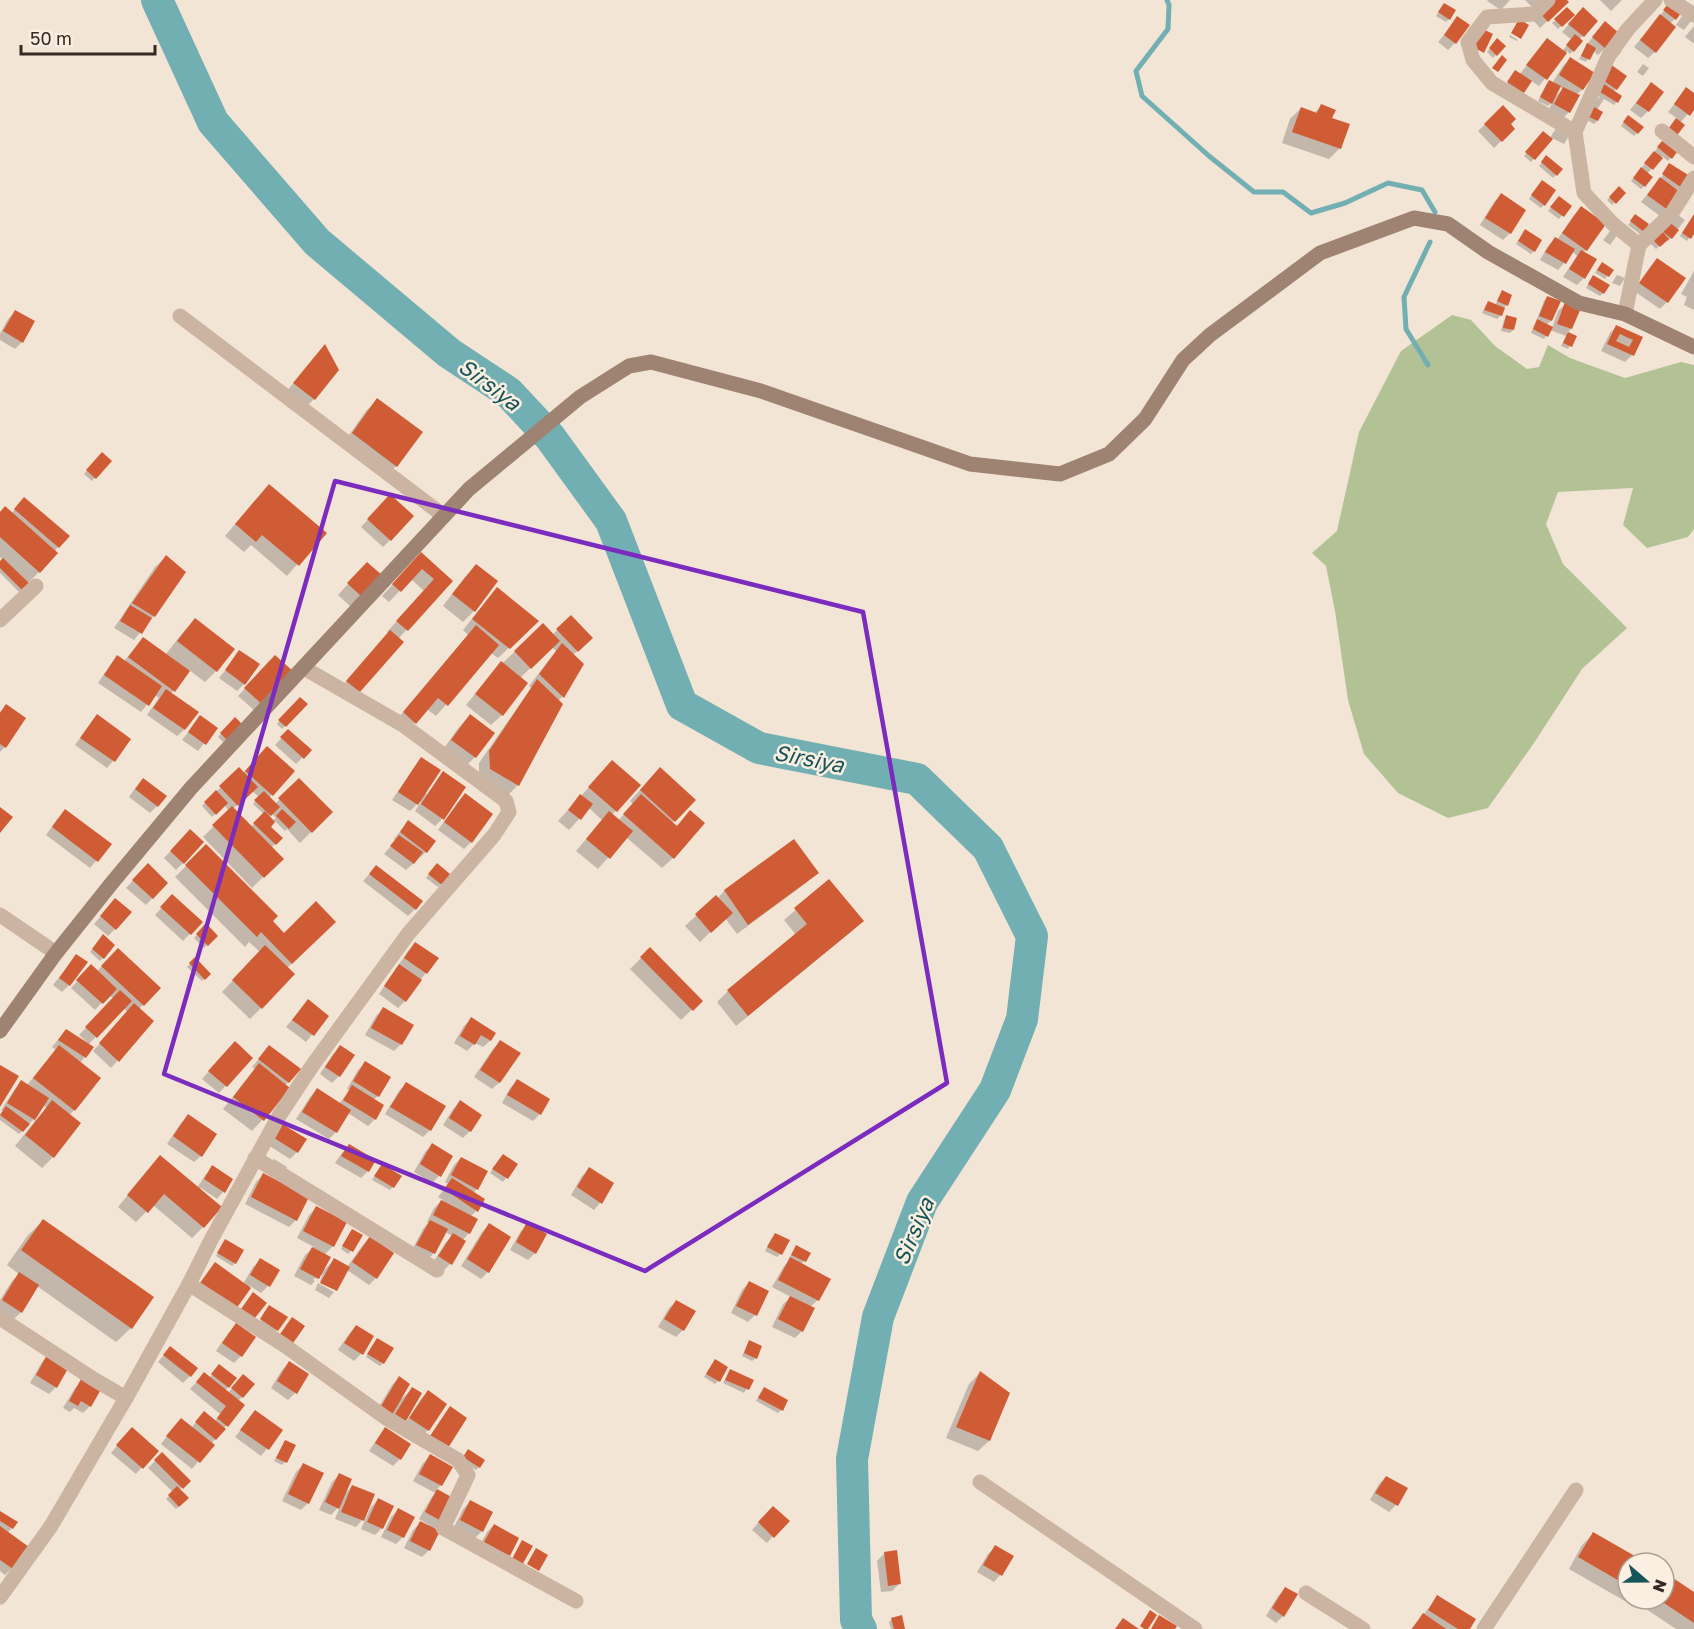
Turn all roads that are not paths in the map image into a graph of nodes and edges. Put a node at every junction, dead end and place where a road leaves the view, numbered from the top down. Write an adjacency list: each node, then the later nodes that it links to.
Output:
1 (1548, 0): 6 (street)
2 (1655, 0): 6 (street)
3 (1671, 0): 4 (street)
4 (1694, 15)
5 (1662, 130): 7 (street)
6 (1575, 132): 10 (street)
7 (1694, 157)
8 (1694, 178): 9 (street)
9 (1687, 203): 10 (street)
10 (1639, 245): 11 (street)
11 (1625, 314): 13 (street); 14 (street)
12 (180, 316): 14 (street)
13 (1694, 347)
14 (444, 516): 17 (street)
15 (36, 586): 16 (street)
16 (0, 620)
17 (304, 668): 19 (street); 21 (street)
18 (0, 915): 19 (street)
19 (56, 953): 20 (street)
20 (0, 1032)
21 (255, 1158): 22 (street); 23 (street)
22 (437, 1270)
23 (189, 1284): 25 (street); 30 (street)
24 (0, 1318): 25 (street)
25 (126, 1398): 29 (street)
26 (980, 1482): 31 (street)
27 (1576, 1490): 33 (street)
28 (1306, 1593): 32 (street)
29 (0, 1597)
30 (576, 1601)
31 (1189, 1627)
32 (1363, 1629)
33 (1484, 1629)

